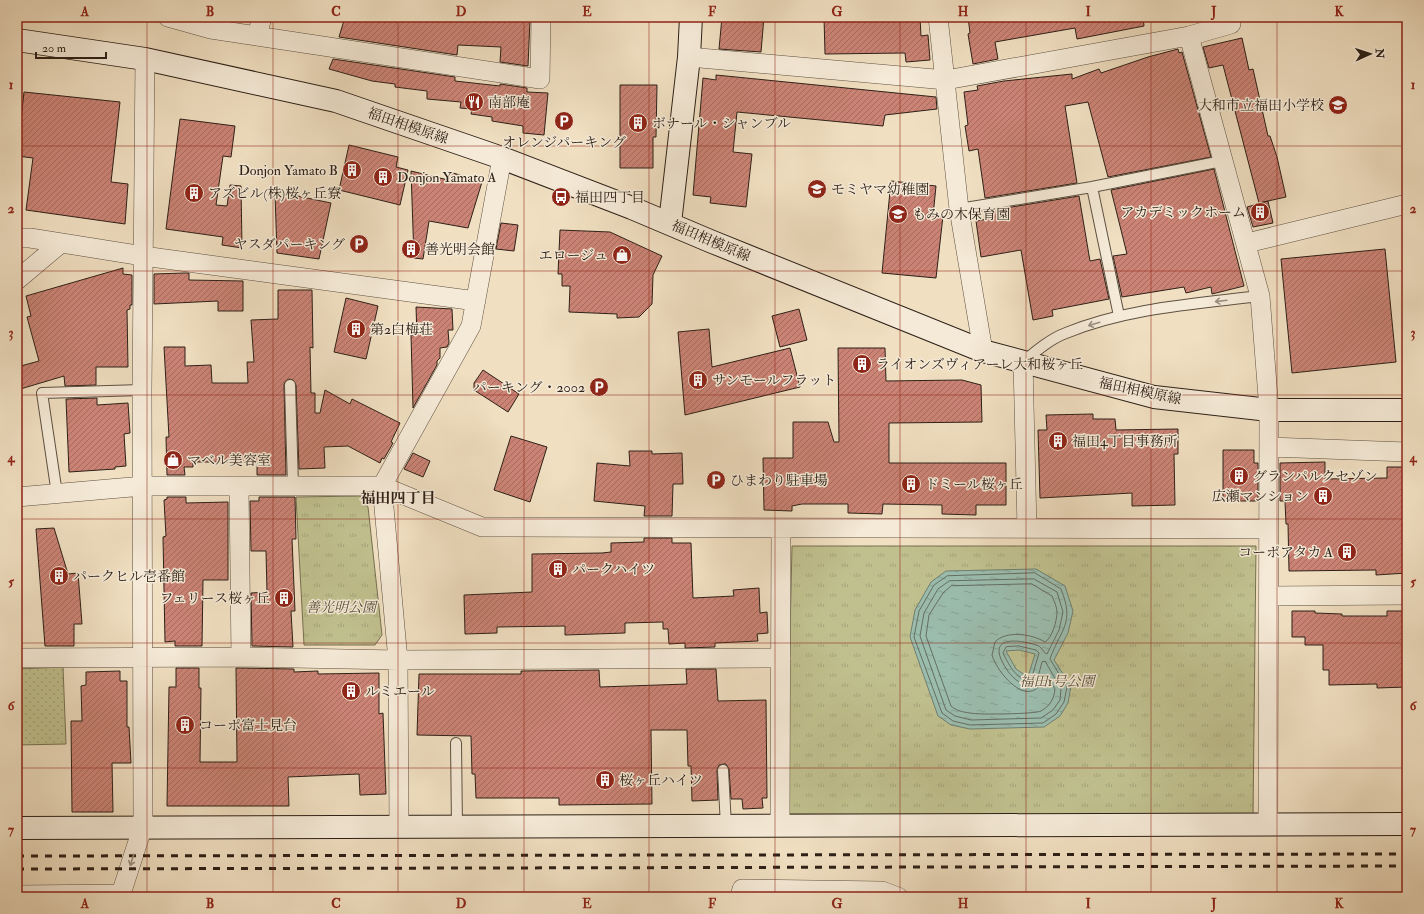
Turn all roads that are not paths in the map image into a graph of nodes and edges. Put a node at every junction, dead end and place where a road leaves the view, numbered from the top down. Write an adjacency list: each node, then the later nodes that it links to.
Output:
1 (168, 17): 7 (street)
2 (262, 17): 7 (street)
3 (541, 17): 7 (street)
4 (691, 17): 10 (street)
5 (938, 17): 12 (street)
6 (1229, 17): 8 (street)
7 (257, 36)
8 (1189, 36): 12 (street); 14 (street)
9 (17, 40): 11 (street, 福田相模原線)
10 (689, 57): 12 (street); 18 (street)
11 (145, 59): 13 (street, 福田相模原線); 22 (street)
12 (946, 80): 17 (street)
13 (502, 158): 18 (street, 福田相模原線); 25 (street)
14 (1222, 161): 15 (lane); 21 (street)
15 (1092, 187): 17 (lane); 26 (lane)
16 (1407, 204): 21 (street)
17 (959, 209): 27 (street)
18 (670, 223): 27 (street, 福田相模原線)
19 (17, 238): 20 (street)
20 (61, 243): 22 (street); 23 (street)
21 (1247, 243): 24 (street)
22 (144, 256): 25 (street); 30 (street)
23 (17, 280)
24 (1260, 296): 26 (lane, one-way to 26); 31 (street)
25 (476, 301): 38 (street)
26 (1119, 316): 28 (lane, one-way to 28)
27 (983, 351): 28 (street, 福田相模原線)
28 (1023, 362): 31 (street, 福田相模原線); 42 (street)
29 (290, 385): 37 (lane)
30 (142, 390): 35 (street); 39 (lane)
31 (1269, 410): 32 (street, 福田相模原線); 33 (street)
32 (1407, 410)
33 (1269, 447): 34 (street); 43 (street)
34 (1407, 452)
35 (143, 486): 36 (street); 39 (street); 46 (street)
36 (239, 486): 37 (street); 47 (street)
37 (293, 486): 38 (street)
38 (382, 486): 41 (street); 50 (street)
39 (57, 494): 40 (street)
40 (17, 497)
41 (781, 528): 42 (street); 49 (street)
42 (1027, 528): 43 (street)
43 (1269, 528): 45 (street)
44 (1407, 595): 45 (street)
45 (1269, 596): 53 (street)
46 (143, 657): 47 (street); 48 (street); 55 (street)
47 (241, 657): 50 (street)
48 (17, 658)
49 (781, 658): 50 (street); 59 (street)
50 (398, 660): 56 (street)
51 (456, 743): 57 (lane)
52 (723, 770): 58 (lane)
53 (1268, 824): 54 (street); 59 (street)
54 (1407, 824)
55 (143, 826): 56 (street); 60 (street); 62 (street, one-way to 62)
56 (399, 826): 57 (street)
57 (457, 826): 58 (street)
58 (726, 826): 59 (street)
59 (780, 826)
60 (17, 828)
61 (17, 895): 62 (street)
62 (121, 895)
63 (740, 897): 64 (street)
64 (898, 897)

